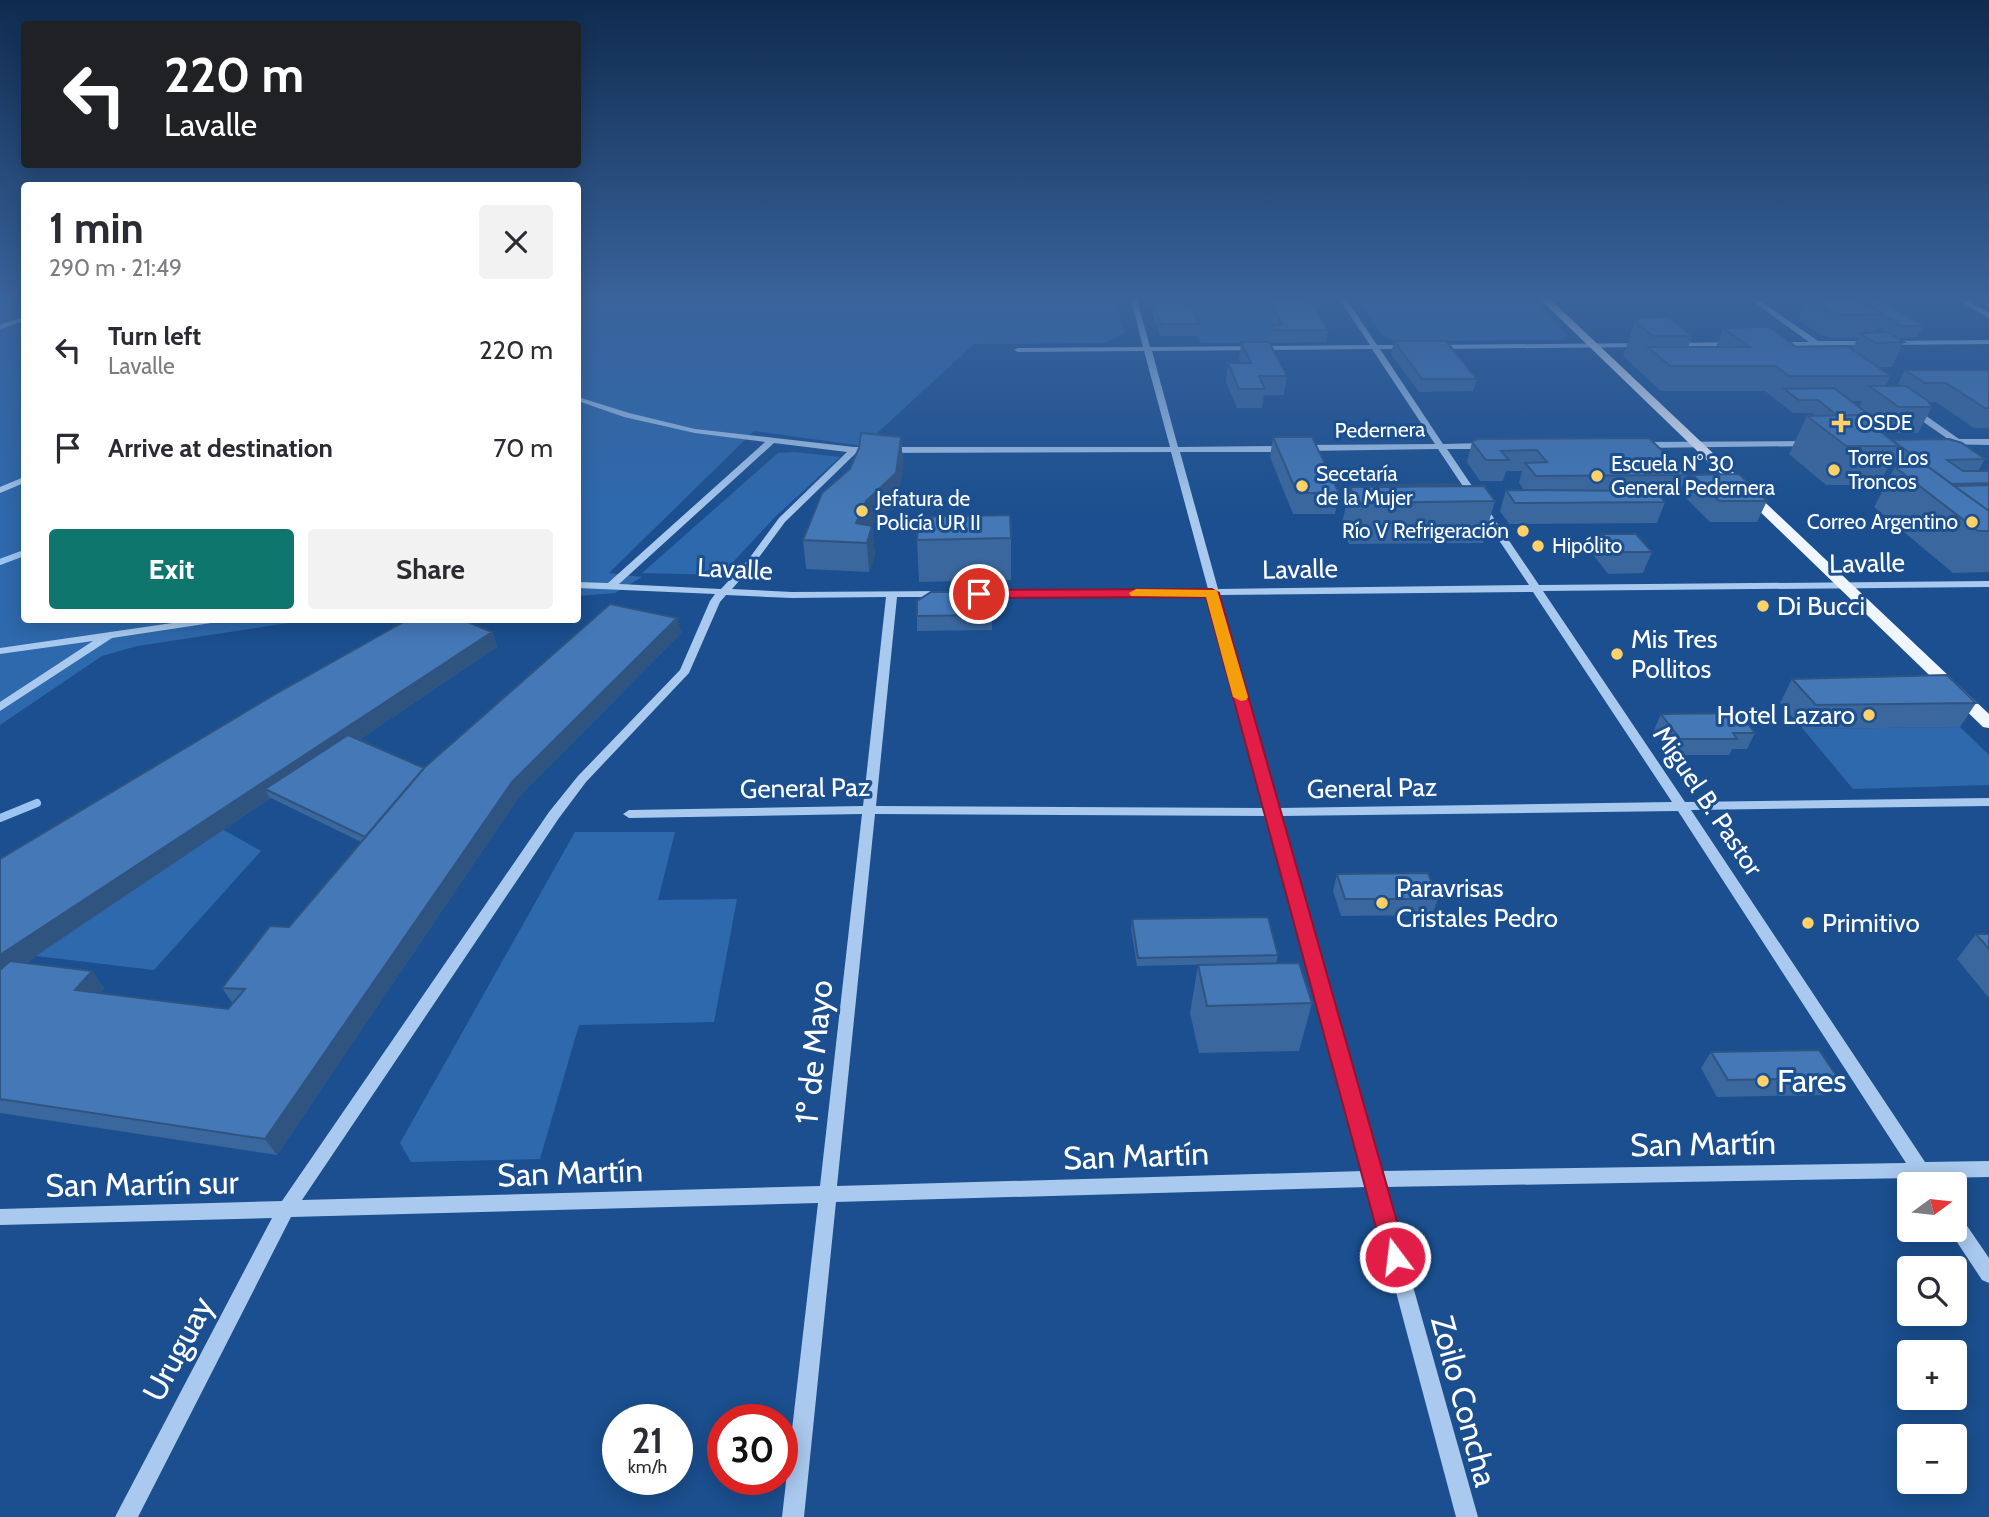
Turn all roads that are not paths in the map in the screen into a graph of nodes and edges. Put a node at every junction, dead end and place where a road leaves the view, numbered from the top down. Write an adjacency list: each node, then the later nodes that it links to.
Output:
1 (1153, 371): 15 (street)
2 (1391, 371): 14 (street)
3 (1618, 371): 11 (main road)
4 (581, 400): 6 (street, Pedernera)
5 (1909, 408): 8 (street)
6 (772, 440): 16 (street, Pedernera); 22 (street)
7 (1937, 442): 8 (street)
8 (1957, 442): 9 (street); 17 (street)
9 (1989, 442)
10 (1820, 443): 11 (street)
11 (1694, 444): 12 (street); 23 (main road)
12 (1631, 445)
13 (1499, 446): 14 (street, Pedernera)
14 (1442, 447): 15 (street, Pedernera); 24 (street, Miguel B. Pastor)
15 (1176, 449): 16 (street, Pedernera); 26 (street, Zoilo Concha)
16 (854, 450): 25 (street, Uruguay)
17 (1972, 453)
18 (21, 481): 19 (street)
19 (0, 490)
20 (1989, 584): 23 (street, Lavalle)
21 (581, 585): 22 (street, Lavalle)
22 (612, 585): 25 (street, Lavalle)
23 (1844, 586): 24 (street, Lavalle); 34 (main road)
24 (1534, 589): 26 (street, Lavalle); 36 (street, Miguel B. Pastor)
25 (722, 591): 27 (street, Lavalle); 46 (street, Uruguay)
26 (1212, 593): 29 (street, Lavalle); 38 (street, Zoilo Concha)
27 (892, 594): 28 (street, Lavalle); 37 (street, 1º de Mayo)
28 (955, 594)
29 (968, 594)
30 (188, 623): 31 (street)
31 (112, 633): 32 (street); 33 (street)
32 (0, 651)
33 (0, 708)
34 (1989, 723)
35 (1989, 802): 36 (street, General Paz)
36 (1681, 806): 38 (street, General Paz); 41 (street, Miguel B. Pastor)
37 (868, 810): 38 (street, General Paz); 39 (street, General Paz); 45 (street, 1º de Mayo)
38 (1273, 812): 44 (street, Zoilo Concha)
39 (629, 814)
40 (1989, 1169): 42 (street, San Martín)
41 (1921, 1172)
42 (1965, 1172)
43 (1897, 1177): 44 (street, San Martín)
44 (1374, 1179): 45 (street, San Martín); 52 (street, Zoilo Concha)
45 (827, 1196): 46 (street, San Martín); 51 (street, 1º de Mayo)
46 (285, 1211): 47 (street, San Martín sur); 50 (street, Uruguay)
47 (0, 1217)
48 (1967, 1241): 49 (street)
49 (1989, 1274)
50 (126, 1517)
51 (793, 1517)
52 (1467, 1517)

